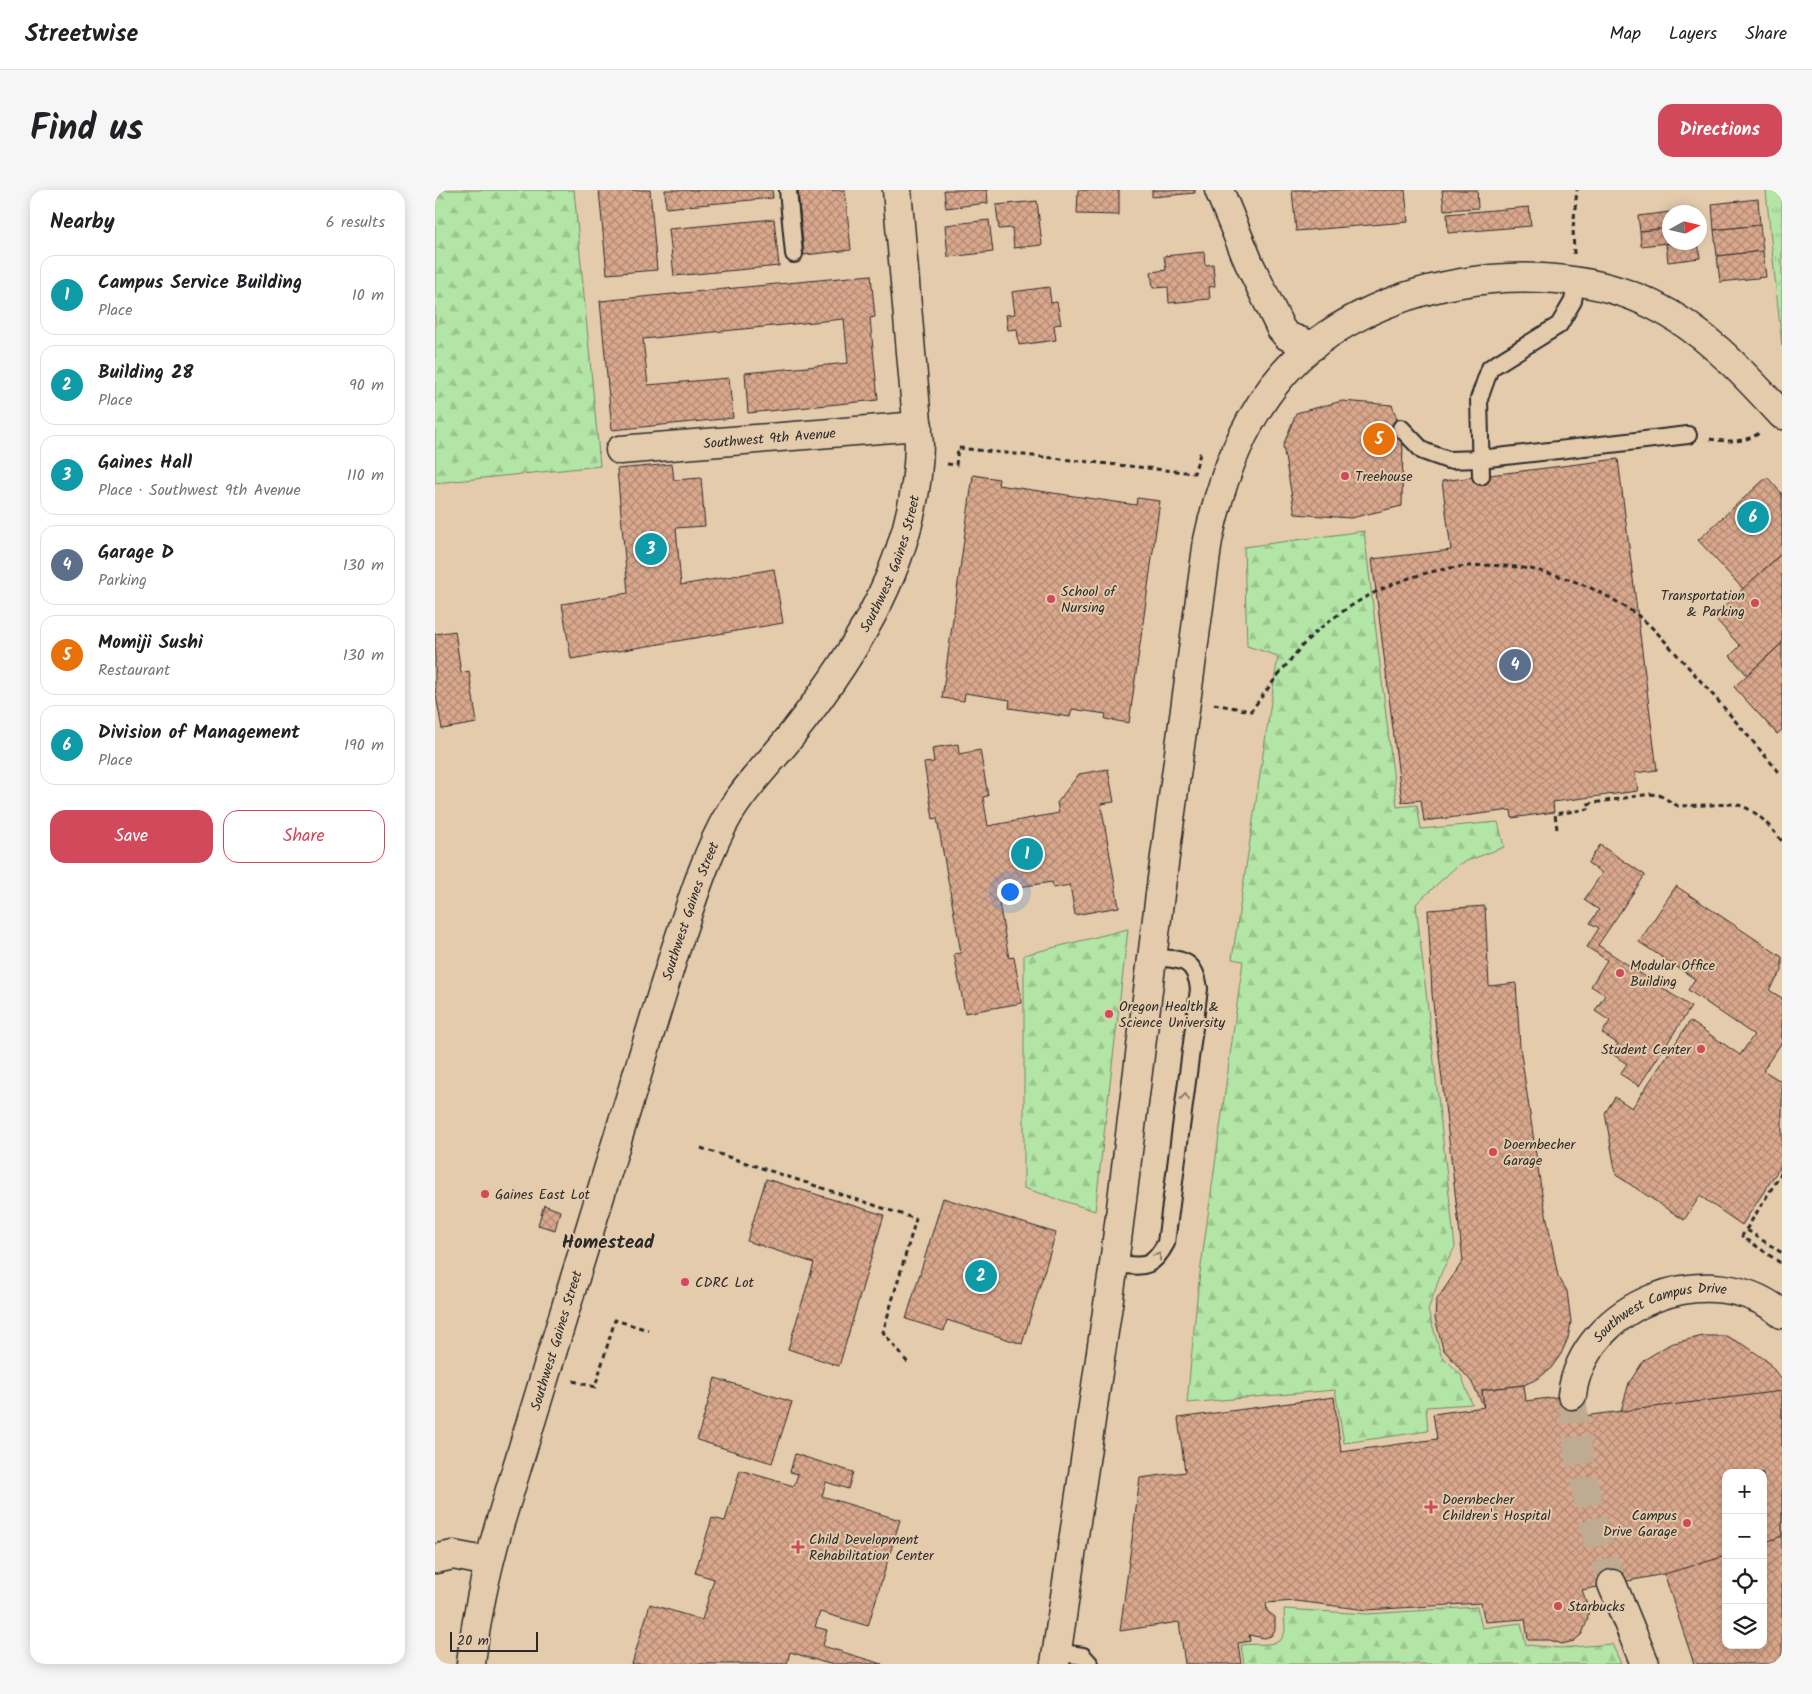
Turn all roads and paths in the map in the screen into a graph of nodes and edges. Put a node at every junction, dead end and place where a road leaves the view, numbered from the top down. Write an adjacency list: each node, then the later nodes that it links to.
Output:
1 (788, 190): 5 (lane)
2 (897, 190): 9 (street, Southwest Gaines Street)
3 (1219, 190): 7 (street)
4 (1577, 190): 6 (path)
5 (794, 254)
6 (1576, 281): 7 (street); 8 (street); 13 (lane)
7 (1313, 346): 15 (street)
8 (1772, 423): 11 (path)
9 (918, 426): 12 (street, Southwest 9th Avenue); 14 (street, Southwest Gaines Street)
10 (1401, 428): 13 (lane)
11 (1688, 435): 13 (lane)
12 (620, 450)
13 (1480, 459): 16 (lane)
14 (919, 461): 15 (path); 31 (street, Southwest Gaines Street)
15 (1230, 461): 21 (street)
16 (1481, 476)
17 (1214, 704): 18 (path, bridge)
18 (1782, 772)
19 (1557, 829): 20 (path)
20 (1782, 841)
21 (1153, 957): 26 (street); 26 (lane, one-way to 21)
22 (701, 1148): 30 (path)
23 (1782, 1172): 24 (path)
24 (1747, 1230): 25 (path); 27 (path)
25 (1782, 1252)
26 (1114, 1264): 36 (street)
27 (1782, 1264)
28 (1782, 1314): 32 (street, Southwest Campus Drive)
29 (648, 1330): 31 (path)
30 (908, 1363)
31 (545, 1374): 34 (street, Southwest Gaines Street)
32 (1572, 1395)
33 (435, 1559): 34 (street)
34 (489, 1562): 37 (street, Southwest Gaines Street)
35 (1612, 1584): 39 (street)
36 (1056, 1658): 38 (lane)
37 (471, 1664)
38 (1090, 1664)
39 (1645, 1664)

